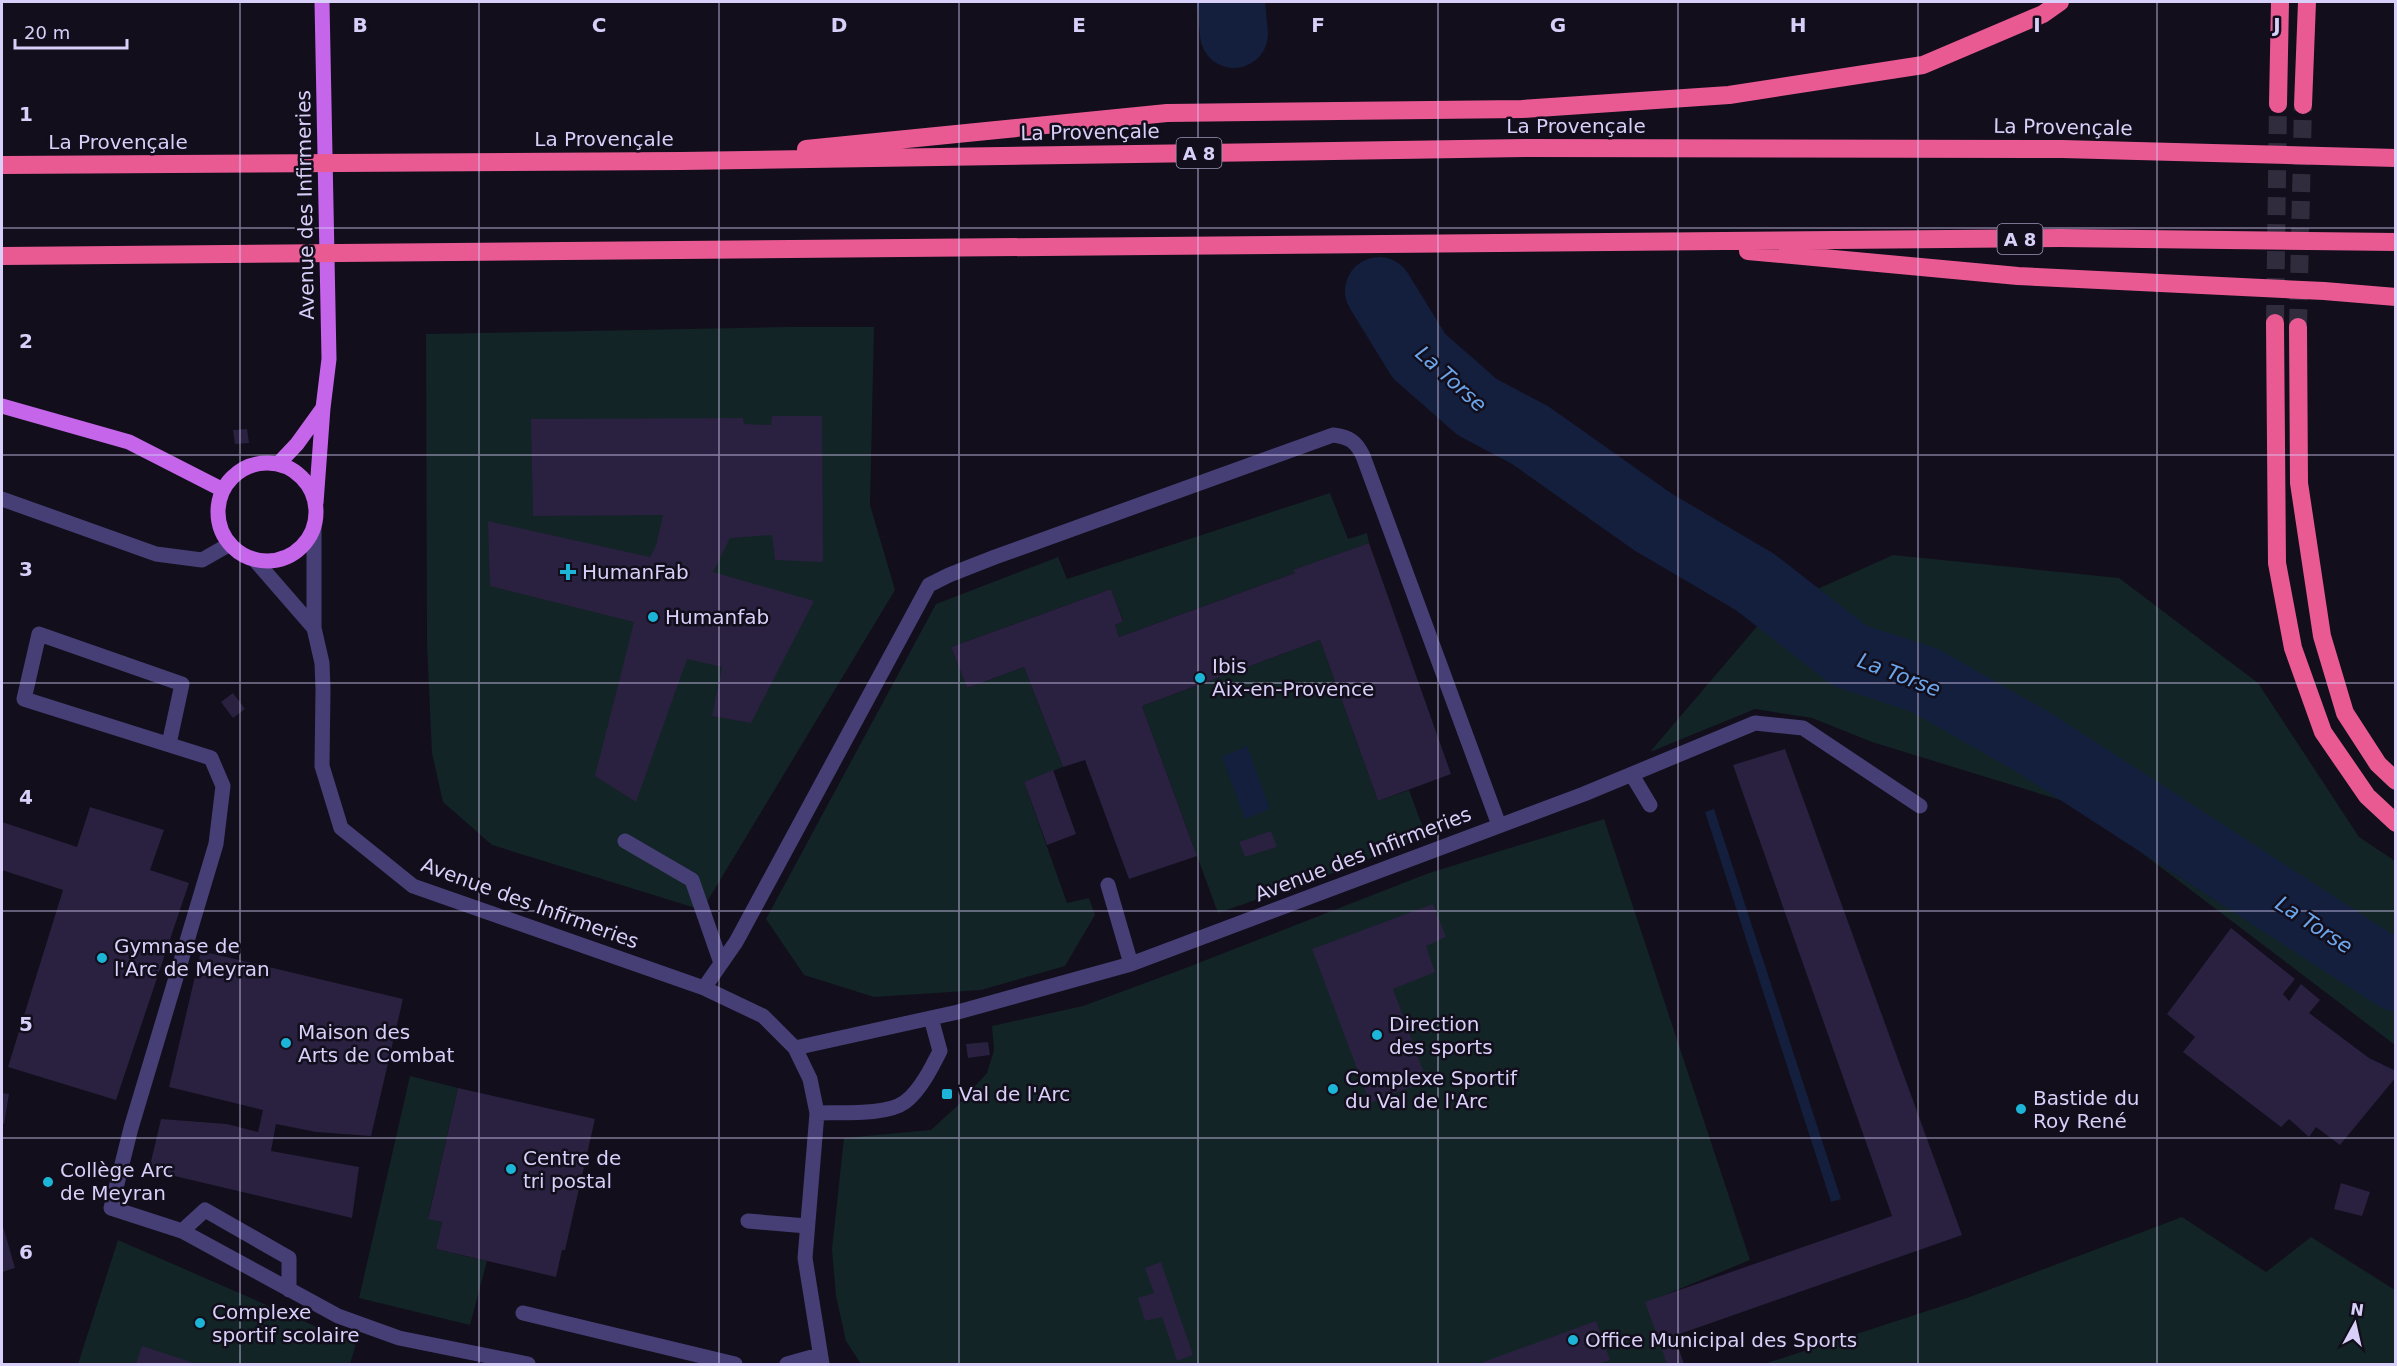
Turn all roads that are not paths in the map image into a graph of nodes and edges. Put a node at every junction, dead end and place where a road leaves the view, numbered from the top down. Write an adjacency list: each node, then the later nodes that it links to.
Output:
1 (322, 2): 17 (main road, Avenue des Infirmeries)
2 (2060, 2): 8 (highway)
3 (2280, 2): 5 (highway)
4 (2307, 2): 6 (highway)
5 (2278, 104)
6 (2303, 105)
7 (2396, 158): 8 (highway, La Provençale / A 8)
8 (681, 161): 9 (highway, La Provençale / A 8)
9 (2, 165)
10 (1645, 241): 11 (highway, A 8); 12 (highway, A 8); 13 (highway)
11 (2396, 242)
12 (2, 256)
13 (2396, 297)
14 (2275, 323): 31 (highway)
15 (2298, 327): 28 (highway)
16 (2, 405): 19 (main road)
17 (323, 408): 18 (main road, Avenue des Infirmeries); 21 (main road, Avenue des Infirmeries)
18 (279, 464): 19 (main road); 21 (main road)
19 (223, 490): 23 (main road)
20 (2, 499): 23 (street)
21 (316, 504): 22 (main road)
22 (314, 527): 24 (main road); 25 (street, Avenue des Infirmeries)
23 (230, 544): 24 (main road)
24 (254, 559): 25 (street, Avenue des Infirmeries)
25 (314, 628): 37 (street, Avenue des Infirmeries)
26 (169, 744): 26 (street); 43 (street)
27 (1632, 775): 29 (street); 30 (street, Avenue des Infirmeries); 32 (street, Avenue des Infirmeries)
28 (2396, 781)
29 (1650, 806)
30 (1920, 806)
31 (2396, 824)
32 (1499, 825): 35 (street); 36 (street, Avenue des Infirmeries)
33 (625, 841): 35 (street)
34 (1108, 885): 36 (street)
35 (721, 963): 37 (street)
36 (1131, 964): 38 (street, Avenue des Infirmeries)
37 (704, 988): 39 (street, Avenue des Infirmeries)
38 (931, 1018): 39 (street, Avenue des Infirmeries); 40 (street)
39 (795, 1048): 40 (street, Avenue des Infirmeries)
40 (817, 1113): 42 (street, Avenue des Infirmeries)
41 (748, 1221): 42 (street)
42 (807, 1226): 46 (street, Avenue des Infirmeries)
43 (182, 1231): 44 (street); 44 (street)
44 (289, 1290): 47 (street)
45 (523, 1313): 48 (street)
46 (821, 1360): 49 (street)
47 (528, 1365)
48 (735, 1365)
49 (788, 1365)

